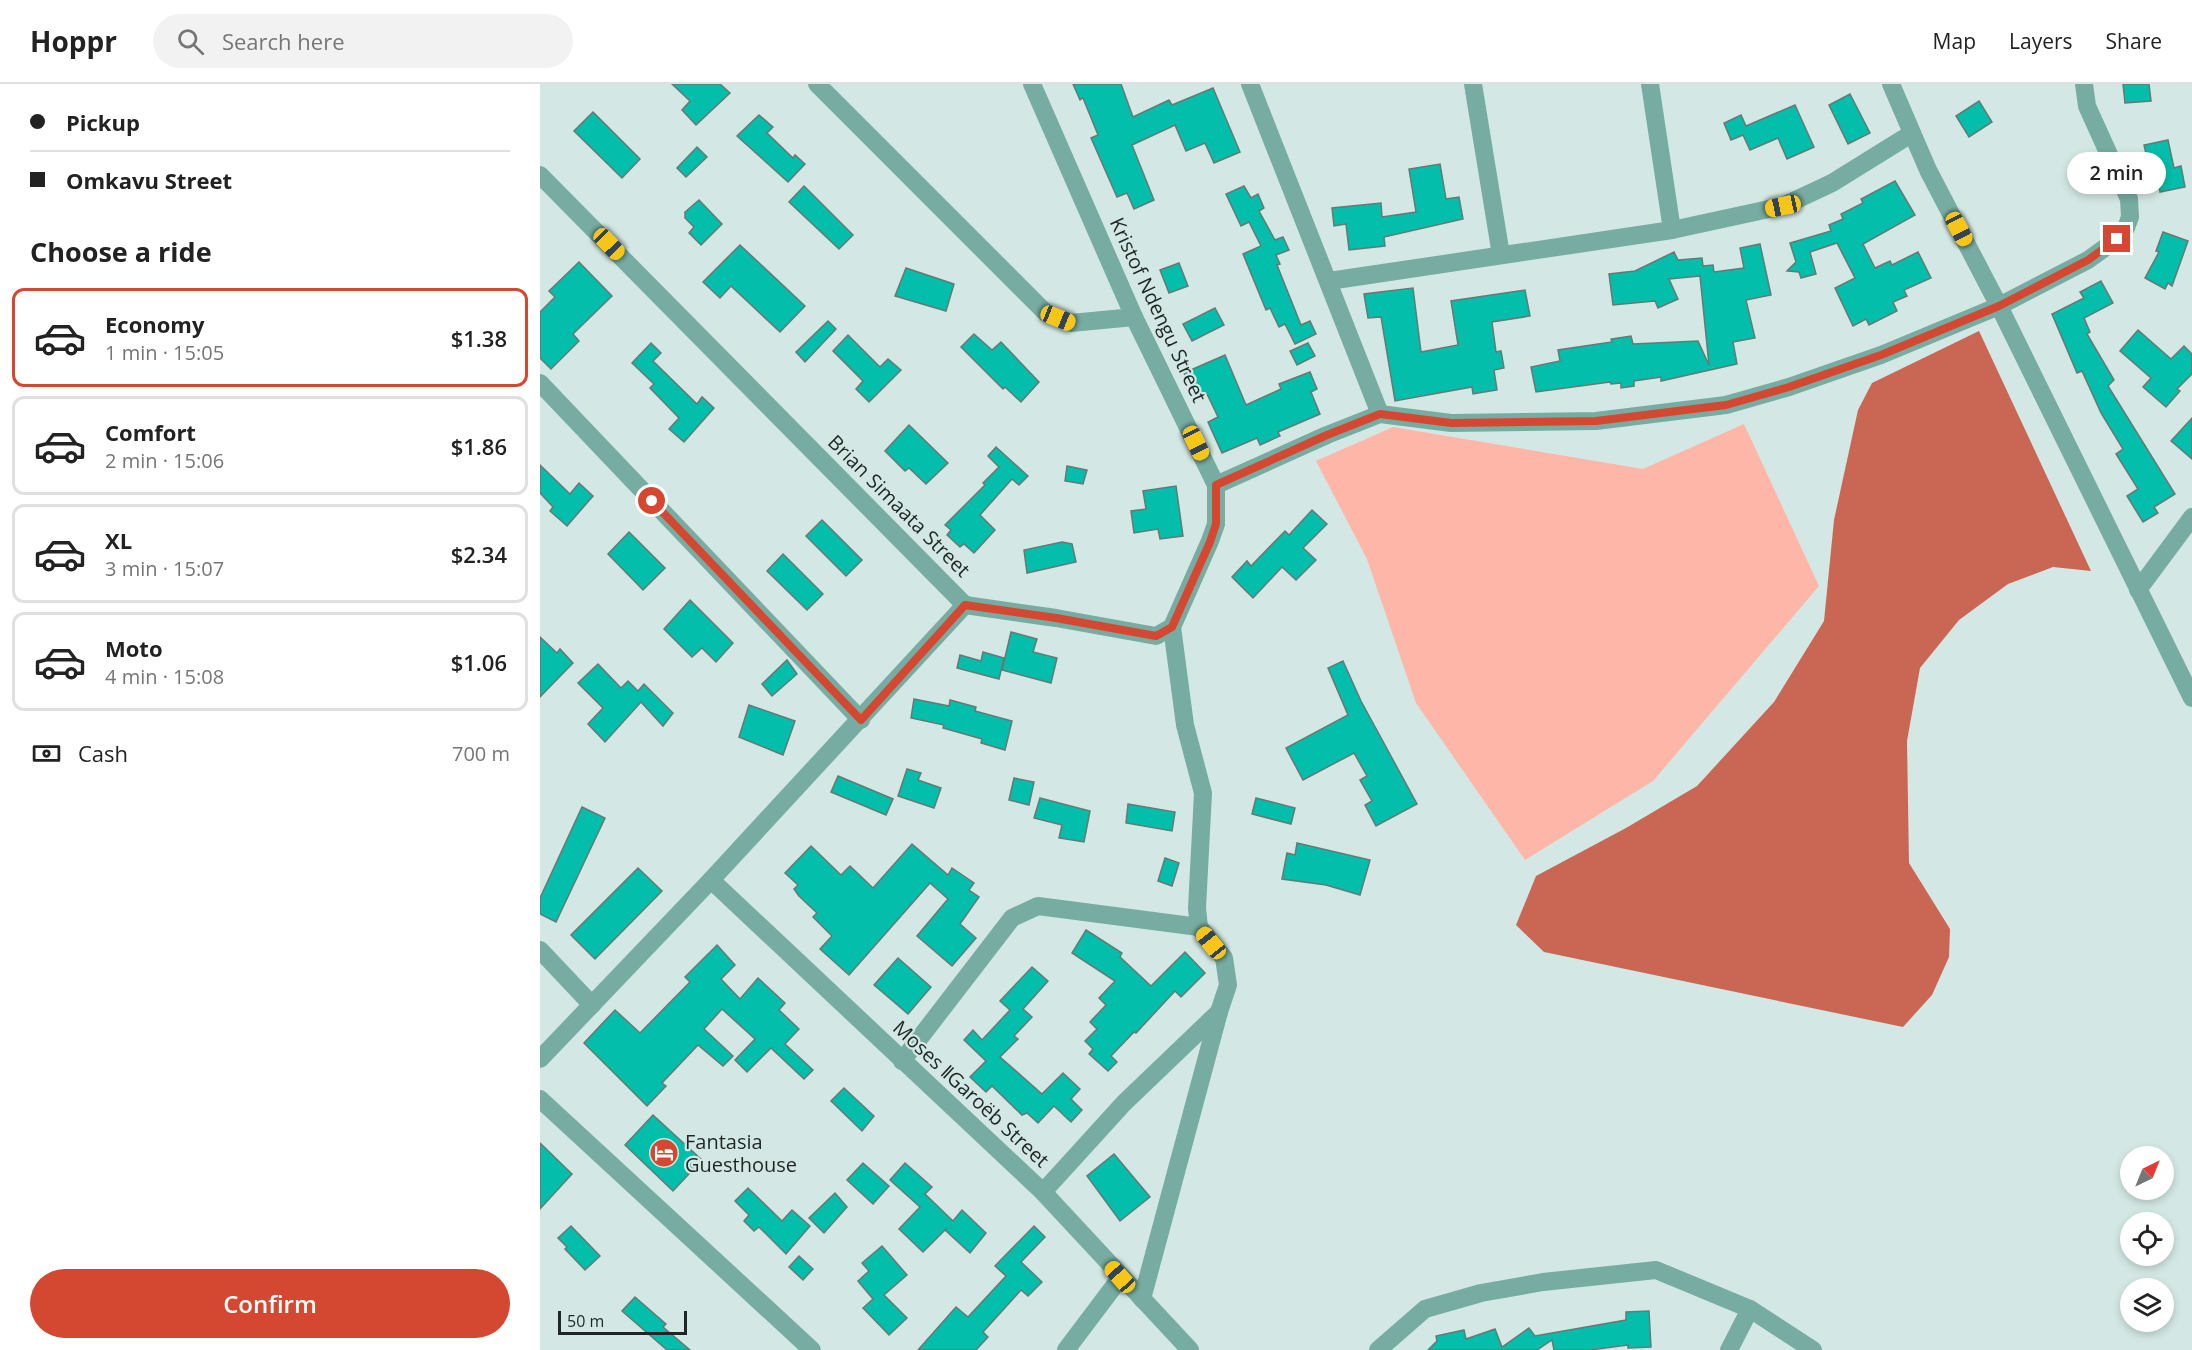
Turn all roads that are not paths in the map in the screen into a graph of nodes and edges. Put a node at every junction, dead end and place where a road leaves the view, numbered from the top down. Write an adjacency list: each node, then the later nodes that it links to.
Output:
1 (817, 84): 14 (street)
2 (1032, 84): 14 (street, Kristof Ndengu Street)
3 (1250, 84): 12 (street)
4 (1473, 84): 11 (street)
5 (1650, 84): 10 (street)
6 (1891, 84): 8 (street)
7 (2084, 84): 13 (street)
8 (1911, 134): 10 (street); 13 (street)
9 (540, 175): 20 (street, Brian Simaata Street)
10 (1672, 230): 11 (street)
11 (1502, 255): 12 (street)
12 (1329, 281): 16 (street)
13 (1999, 306): 16 (street); 19 (street)
14 (1134, 317): 17 (street, Kristof Ndengu Street)
15 (540, 383): 23 (street)
16 (1380, 414): 17 (street)
17 (1216, 485): 21 (street, Kristof Ndengu Street)
18 (2192, 517): 19 (street)
19 (2138, 590): 22 (street)
20 (965, 605): 21 (street); 23 (street, Brian Simaata Street)
21 (1172, 627): 25 (street)
22 (2192, 698)
23 (861, 720): 24 (street, Brian Simaata Street)
24 (711, 880): 27 (street, Brian Simaata Street); 30 (street, Moses ǁGaroëb Street)
25 (1199, 927): 28 (street); 30 (street)
26 (540, 950): 27 (street)
27 (592, 1005): 29 (street, Brian Simaata Street)
28 (1218, 1012): 32 (street); 34 (street)
29 (540, 1059)
30 (902, 1061): 32 (street, Moses ǁGaroëb Street)
31 (540, 1099): 36 (street)
32 (1043, 1192): 33 (street, Moses ǁGaroëb Street)
33 (1120, 1277): 34 (street, Moses ǁGaroëb Street); 37 (street)
34 (1142, 1299): 38 (street, Moses ǁGaroëb Street)
35 (1750, 1309): 39 (street); 40 (street); 41 (street)
36 (812, 1350)
37 (1066, 1350)
38 (1190, 1350)
39 (1378, 1350)
40 (1729, 1350)
41 (1813, 1350)

